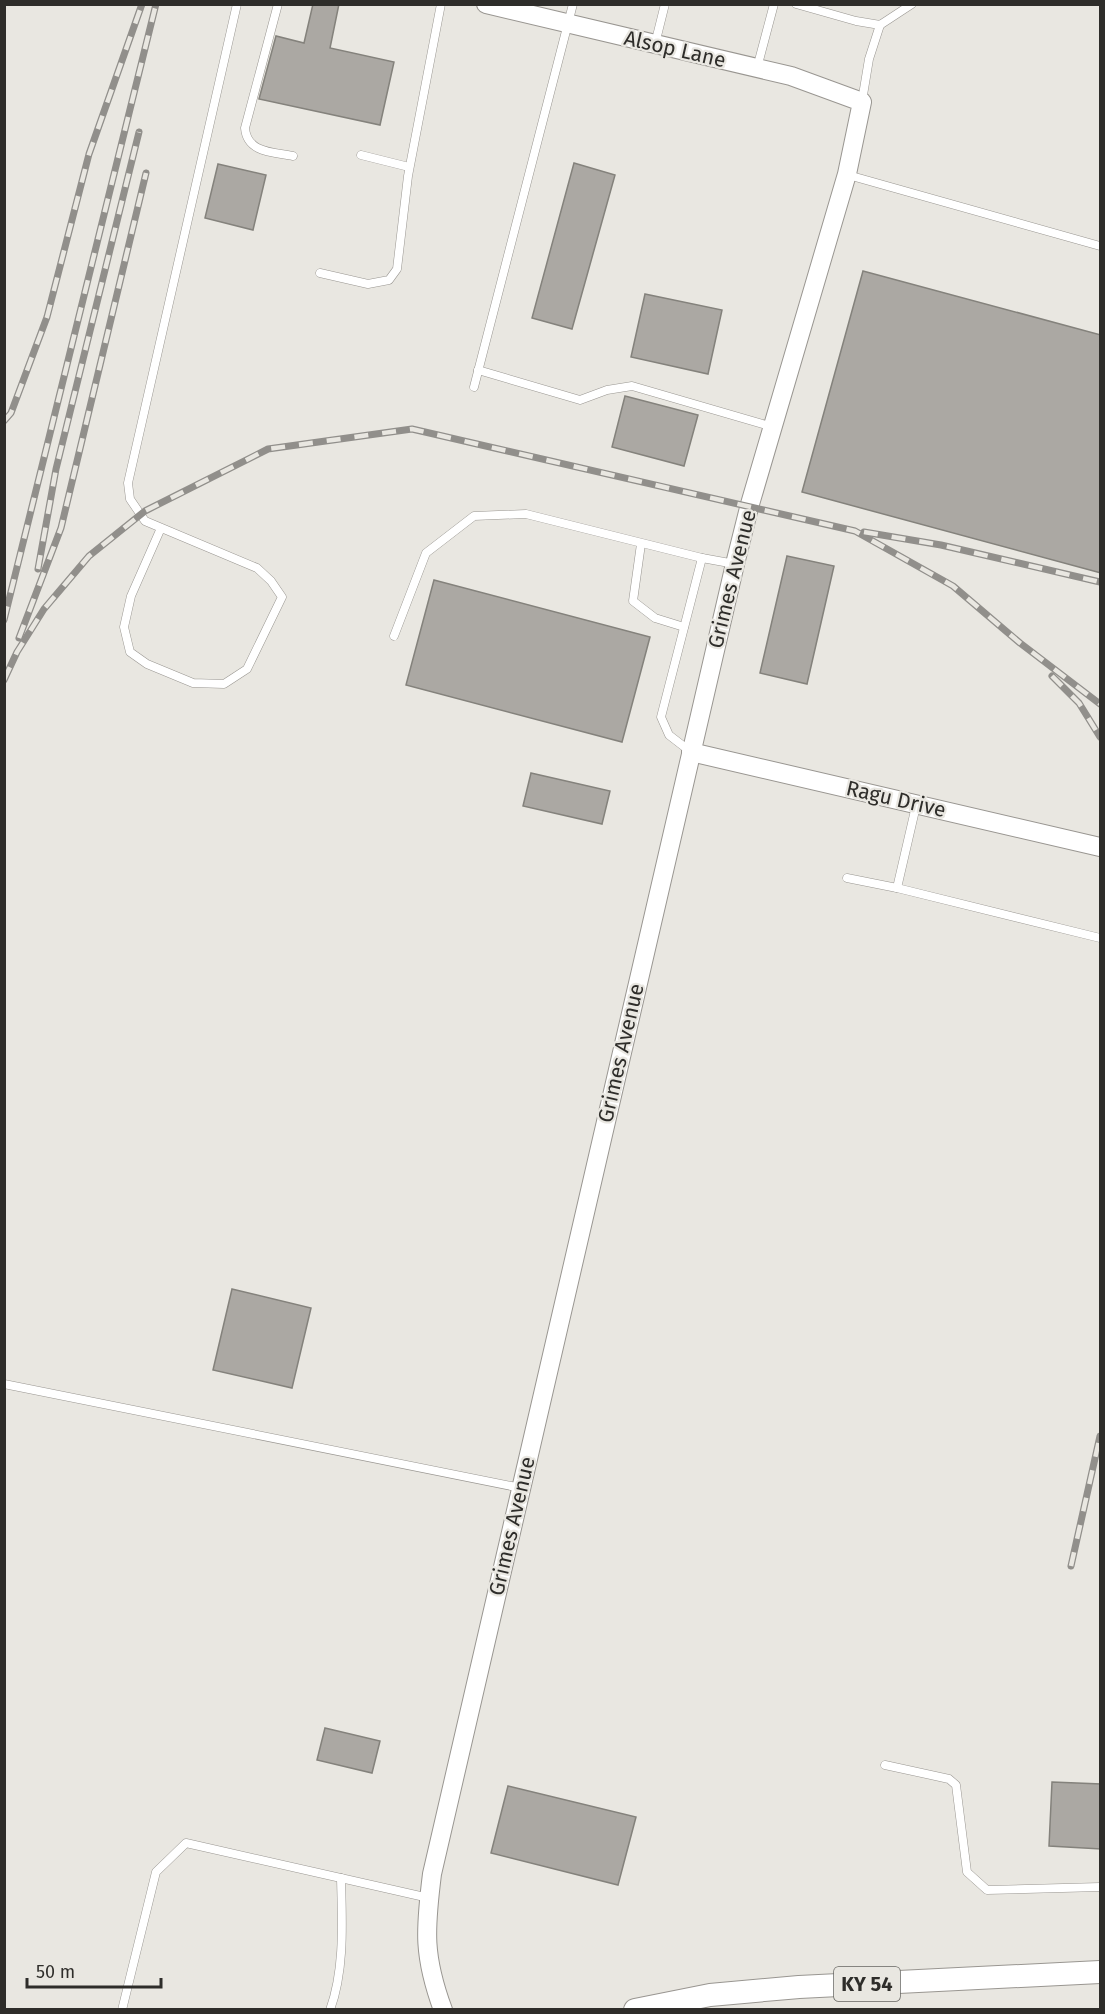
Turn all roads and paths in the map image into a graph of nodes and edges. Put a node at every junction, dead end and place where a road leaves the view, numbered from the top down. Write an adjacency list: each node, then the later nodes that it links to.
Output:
1 (237, 4): 24 (lane)
2 (278, 4): 16 (lane)
3 (441, 4): 17 (lane)
4 (486, 4): 10 (street, Alsop Lane)
5 (573, 4): 10 (lane)
6 (665, 4): 12 (lane)
7 (774, 4): 13 (lane)
8 (796, 4): 11 (lane)
9 (912, 4): 11 (lane)
10 (568, 24): 12 (street, Alsop Lane); 21 (lane)
11 (880, 25): 14 (lane)
12 (655, 44): 13 (street, Alsop Lane)
13 (757, 68): 14 (street, Alsop Lane)
14 (862, 102): 18 (street, Grimes Avenue)
15 (362, 155): 17 (lane)
16 (293, 156)
17 (409, 167): 20 (lane)
18 (847, 174): 19 (lane); 23 (street, Grimes Avenue)
19 (1101, 246)
20 (320, 273)
21 (478, 370): 22 (lane); 23 (lane)
22 (474, 387)
23 (772, 427): 27 (street, Grimes Avenue)
24 (161, 528): 24 (lane)
25 (642, 544): 26 (lane); 28 (lane); 29 (lane)
26 (702, 558): 27 (lane); 28 (lane)
27 (735, 564): 30 (street, Grimes Avenue)
28 (684, 627): 30 (lane)
29 (394, 636)
30 (691, 752): 31 (street, Ragu Drive); 37 (street, Grimes Avenue)
31 (917, 804): 32 (street, Ragu Drive); 34 (lane)
32 (1101, 847)
33 (846, 878): 34 (lane)
34 (897, 888): 35 (lane)
35 (1101, 938)
36 (4, 1384): 37 (lane)
37 (521, 1488): 41 (street, Grimes Avenue)
38 (885, 1765): 40 (lane)
39 (341, 1878): 41 (lane); 43 (lane); 44 (lane)
40 (1101, 1887)
41 (429, 1898): 45 (street, Grimes Avenue)
42 (1101, 1972): 46 (main road, KY 54)
43 (122, 2010)
44 (330, 2010)
45 (443, 2010)
46 (635, 2010)

